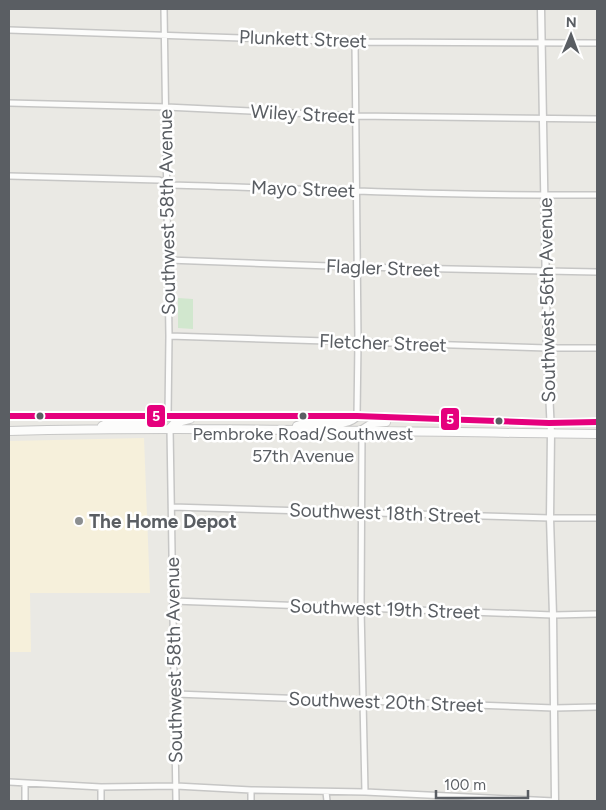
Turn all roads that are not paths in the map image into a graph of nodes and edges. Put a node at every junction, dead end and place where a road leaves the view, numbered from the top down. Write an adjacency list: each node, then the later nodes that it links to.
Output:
1 (164, 9): 4 (street, Southwest 58th Avenue)
2 (541, 9): 7 (street, Southwest 56th Avenue)
3 (9, 30): 4 (street, Plunkett Street)
4 (164, 34): 5 (street, Plunkett Street); 9 (street, Southwest 58th Avenue)
5 (355, 42): 7 (street, Plunkett Street); 10 (street)
6 (597, 43): 7 (street, Plunkett Street)
7 (542, 44): 12 (street, Southwest 56th Avenue)
8 (9, 103): 9 (street, Wiley Street)
9 (166, 107): 10 (street, Wiley Street); 14 (street, Southwest 58th Avenue)
10 (356, 116): 12 (street, Wiley Street); 15 (street)
11 (597, 119): 12 (street, Wiley Street)
12 (544, 120): 16 (street, Southwest 56th Avenue)
13 (9, 176): 14 (street, Mayo Street)
14 (166, 183): 15 (street, Mayo Street); 18 (street, Southwest 58th Avenue)
15 (356, 191): 16 (street, Mayo Street); 19 (street)
16 (544, 195): 17 (street, Mayo Street); 20 (street, Southwest 56th Avenue)
17 (597, 195)
18 (168, 260): 19 (street, Flagler Street); 22 (street, Southwest 58th Avenue)
19 (357, 267): 20 (street, Flagler Street); 23 (street)
20 (546, 272): 21 (street, Flagler Street); 24 (street, Southwest 56th Avenue)
21 (597, 272)
22 (169, 336): 23 (street, Fletcher Street); 27 (street, Southwest 58th Avenue)
23 (358, 342): 24 (street, Fletcher Street); 29 (street)
24 (547, 348): 25 (street, Fletcher Street); 32 (street, Southwest 56th Avenue)
25 (597, 348)
26 (9, 416): 27 (main road)
27 (168, 416): 28 (main road); 34 (main road)
28 (237, 416): 29 (main road); 33 (main road)
29 (357, 416): 30 (main road); 35 (main road)
30 (420, 419): 32 (main road); 36 (main road)
31 (597, 422): 32 (main road)
32 (550, 423): 38 (street, Southwest 56th Avenue)
33 (170, 428): 34 (main road); 35 (main road); 40 (street, Southwest 58th Avenue)
34 (98, 429): 37 (main road)
35 (290, 429): 36 (main road)
36 (362, 430): 38 (main road); 41 (street)
37 (9, 431)
38 (550, 433): 39 (main road); 42 (street, Southwest 56th Avenue)
39 (597, 434)
40 (172, 507): 41 (street, Southwest 18th Street); 44 (street, Southwest 58th Avenue)
41 (362, 513): 42 (street, Southwest 18th Street); 45 (street)
42 (550, 518): 43 (street, Southwest 18th Street); 46 (street, Southwest 56th Avenue)
43 (597, 518)
44 (173, 601): 45 (street, Southwest 19th Street); 48 (street, Southwest 58th Avenue)
45 (361, 608): 46 (street, Southwest 19th Street); 49 (street)
46 (553, 614): 47 (street, Southwest 19th Street); 51 (street, Southwest 56th Avenue)
47 (597, 614)
48 (176, 694): 49 (street, Southwest 20th Street); 55 (street, Southwest 58th Avenue)
49 (364, 701): 51 (street, Southwest 20th Street); 58 (street)
50 (597, 707): 51 (street, Southwest 20th Street)
51 (554, 708): 67 (street, Southwest 56th Avenue)
52 (9, 782): 53 (street)
53 (25, 783): 54 (street); 61 (street)
54 (101, 786): 55 (street); 62 (street)
55 (176, 786): 56 (street); 63 (street, Southwest 58th Avenue)
56 (251, 790): 57 (street); 64 (street)
57 (326, 792): 58 (street); 65 (street)
58 (365, 792): 59 (street)
59 (400, 794): 60 (street); 66 (street)
60 (477, 799): 67 (street)
61 (25, 801)
62 (101, 801)
63 (176, 801)
64 (252, 801)
65 (327, 801)
66 (400, 801)
67 (554, 801)

